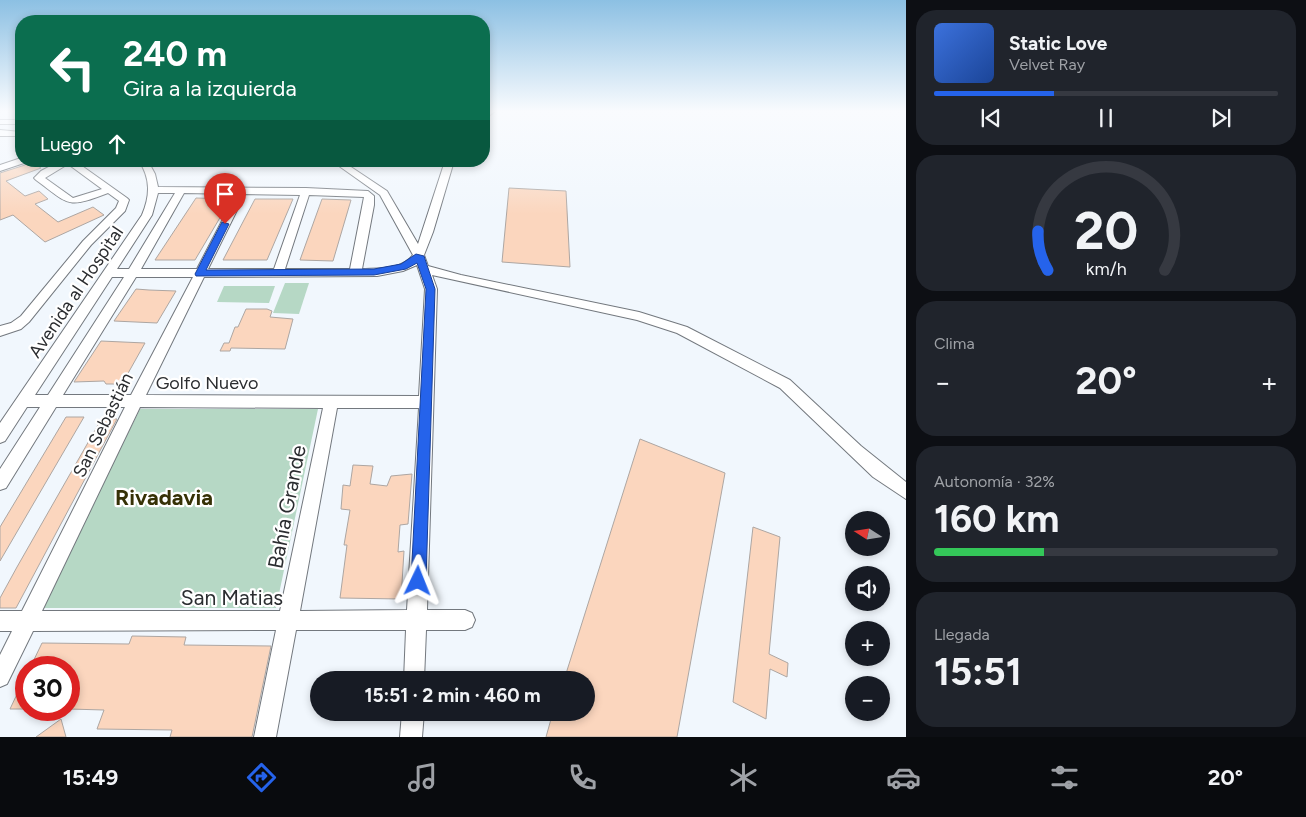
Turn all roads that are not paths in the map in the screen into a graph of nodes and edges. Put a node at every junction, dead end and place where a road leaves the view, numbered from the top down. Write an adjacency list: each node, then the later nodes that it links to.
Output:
1 (15, 163): 7 (street)
2 (56, 167): 8 (street)
3 (77, 167): 8 (street)
4 (147, 167): 9 (street)
5 (346, 167): 13 (street)
6 (448, 167): 13 (street)
7 (0, 168)
8 (109, 190): 19 (street)
9 (154, 190): 10 (street); 16 (street, Avenida al Hospital)
10 (181, 191): 11 (street); 17 (street)
11 (242, 191): 12 (street); 18 (street, San Sebastián)
12 (306, 191): 14 (street); 15 (street)
13 (422, 262): 15 (street); 24 (street); 27 (street)
14 (278, 273): 15 (street); 18 (street)
15 (355, 273)
16 (110, 274): 17 (street); 20 (street, Avenida al Hospital)
17 (132, 274): 18 (street); 21 (street)
18 (200, 274): 22 (street, San Sebastián)
19 (0, 331)
20 (24, 401): 21 (street, Golfo Nuevo); 25 (street, Avenida al Hospital)
21 (52, 401): 22 (street, Golfo Nuevo); 26 (street)
22 (135, 402): 23 (street, Golfo Nuevo); 30 (street, San Sebastián)
23 (330, 402): 24 (street, Golfo Nuevo); 32 (street, Bahía Grande)
24 (425, 402): 31 (street)
25 (0, 436)
26 (0, 483)
27 (906, 491)
28 (465, 620): 31 (street, San Matias)
29 (0, 621): 30 (street, San Matias)
30 (27, 621): 32 (street, San Matias); 34 (street, San Sebastián)
31 (417, 621): 32 (street, San Matias); 33 (street)
32 (288, 622): 36 (street, Bahía Grande)
33 (414, 671)
34 (0, 677)
35 (413, 721): 37 (street)
36 (265, 737)
37 (412, 737)

